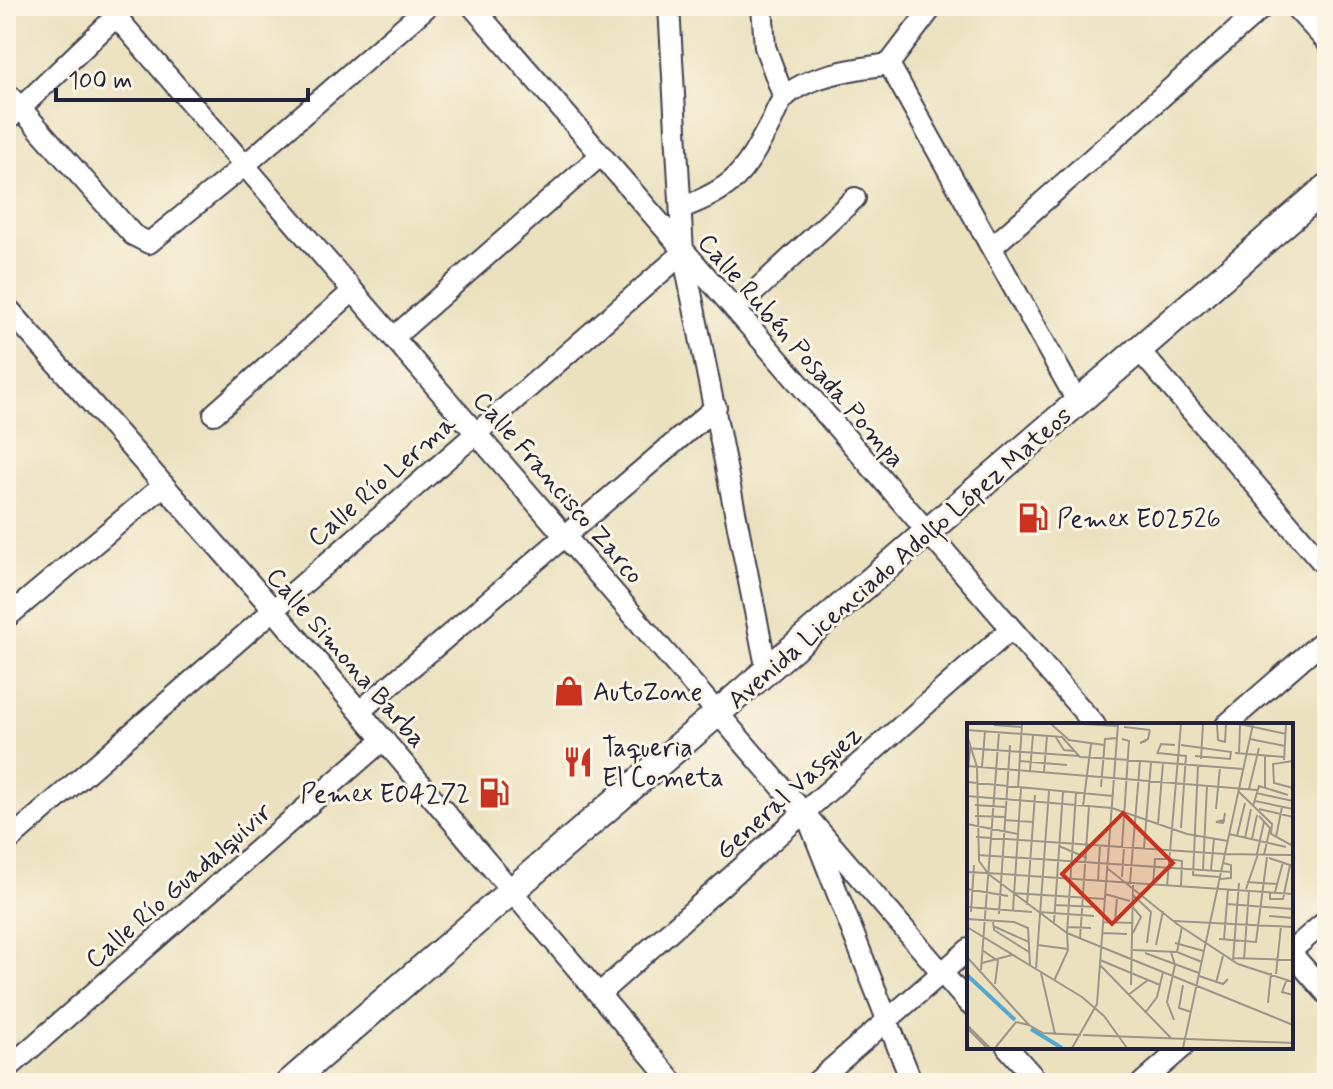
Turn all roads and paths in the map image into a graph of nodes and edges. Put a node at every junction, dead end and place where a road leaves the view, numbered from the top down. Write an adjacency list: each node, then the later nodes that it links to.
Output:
1 (428, 6): 16 (street)
2 (472, 6): 15 (street, Calle Rubén Posada Pompa)
3 (669, 6): 19 (street)
4 (762, 6): 13 (street)
5 (933, 6): 9 (street)
6 (1264, 6): 20 (street)
7 (1294, 6): 10 (street)
8 (117, 9): 14 (street); 16 (street, Calle Francisco Zarco)
9 (919, 15): 11 (street)
10 (1327, 42)
11 (889, 64): 13 (street); 20 (street)
12 (6, 92): 14 (street)
13 (784, 98): 19 (street)
14 (13, 115): 16 (street)
15 (601, 155): 21 (street, Calle Rubén Posada Pompa); 25 (street)
16 (245, 165): 22 (street, Calle Francisco Zarco)
17 (1327, 187): 26 (main road, Avenida Licenciado Adolfo López Mateos)
18 (855, 198): 24 (street)
19 (681, 208): 21 (street)
20 (992, 247): 27 (street)
21 (683, 253): 24 (street, Calle Rubén Posada Pompa); 28 (street); 30 (street, Calle Río Lerma)
22 (353, 291): 25 (street, Calle Francisco Zarco); 29 (street)
23 (6, 306): 31 (street, Calle Simona Barba)
24 (735, 310): 33 (street, Calle Rubén Posada Pompa)
25 (394, 337): 30 (street, Calle Francisco Zarco)
26 (1139, 350): 27 (main road, Avenida Licenciado Adolfo López Mateos); 34 (street)
27 (1078, 403): 33 (main road, Avenida Licenciado Adolfo López Mateos)
28 (716, 407): 32 (street); 39 (street)
29 (214, 414)
30 (477, 432): 32 (street, Calle Francisco Zarco); 35 (street, Calle Río Lerma)
31 (164, 485): 35 (street, Calle Simona Barba); 36 (street)
32 (565, 533): 40 (street); 41 (street, Calle Francisco Zarco)
33 (927, 533): 37 (street, Calle Rubén Posada Pompa); 39 (main road, Avenida Licenciado Adolfo López Mateos)
34 (1327, 568)
35 (272, 608): 40 (street, Calle Simona Barba); 46 (street, Calle Río Lerma)
36 (6, 618)
37 (1011, 629): 42 (street, Calle Rubén Posada Pompa); 45 (street, General Vasquez)
38 (1327, 637): 43 (street)
39 (767, 671): 41 (main road, Avenida Licenciado Adolfo López Mateos)
40 (360, 711): 44 (street, Calle Simona Barba)
41 (719, 712): 45 (street, Calle Francisco Zarco); 47 (main road, Avenida Licenciado Adolfo López Mateos)
42 (1093, 723)
43 (1228, 723)
44 (384, 739): 47 (street, Calle Simona Barba); 59 (street, Calle Río Guadalquivir)
45 (806, 811): 52 (street, Calle Francisco Zarco); 53 (street, General Vasquez); 56 (street)
46 (6, 843)
47 (511, 891): 53 (street, Calle Simona Barba); 60 (main road, Avenida Licenciado Adolfo López Mateos)
48 (1327, 920): 49 (street)
49 (1293, 950)
50 (967, 951): 52 (street)
51 (1293, 954): 54 (street)
52 (942, 973): 55 (street, Calle Francisco Zarco); 56 (street)
53 (599, 994): 61 (street, Calle Simona Barba)
54 (1327, 994)
55 (967, 1002)
56 (886, 1021): 62 (street); 63 (street)
57 (1009, 1049): 64 (street)
58 (1181, 1049): 65 (street)
59 (6, 1070)
60 (289, 1083)
61 (674, 1083)
62 (815, 1083)
63 (912, 1083)
64 (1039, 1083)
65 (1142, 1083)

